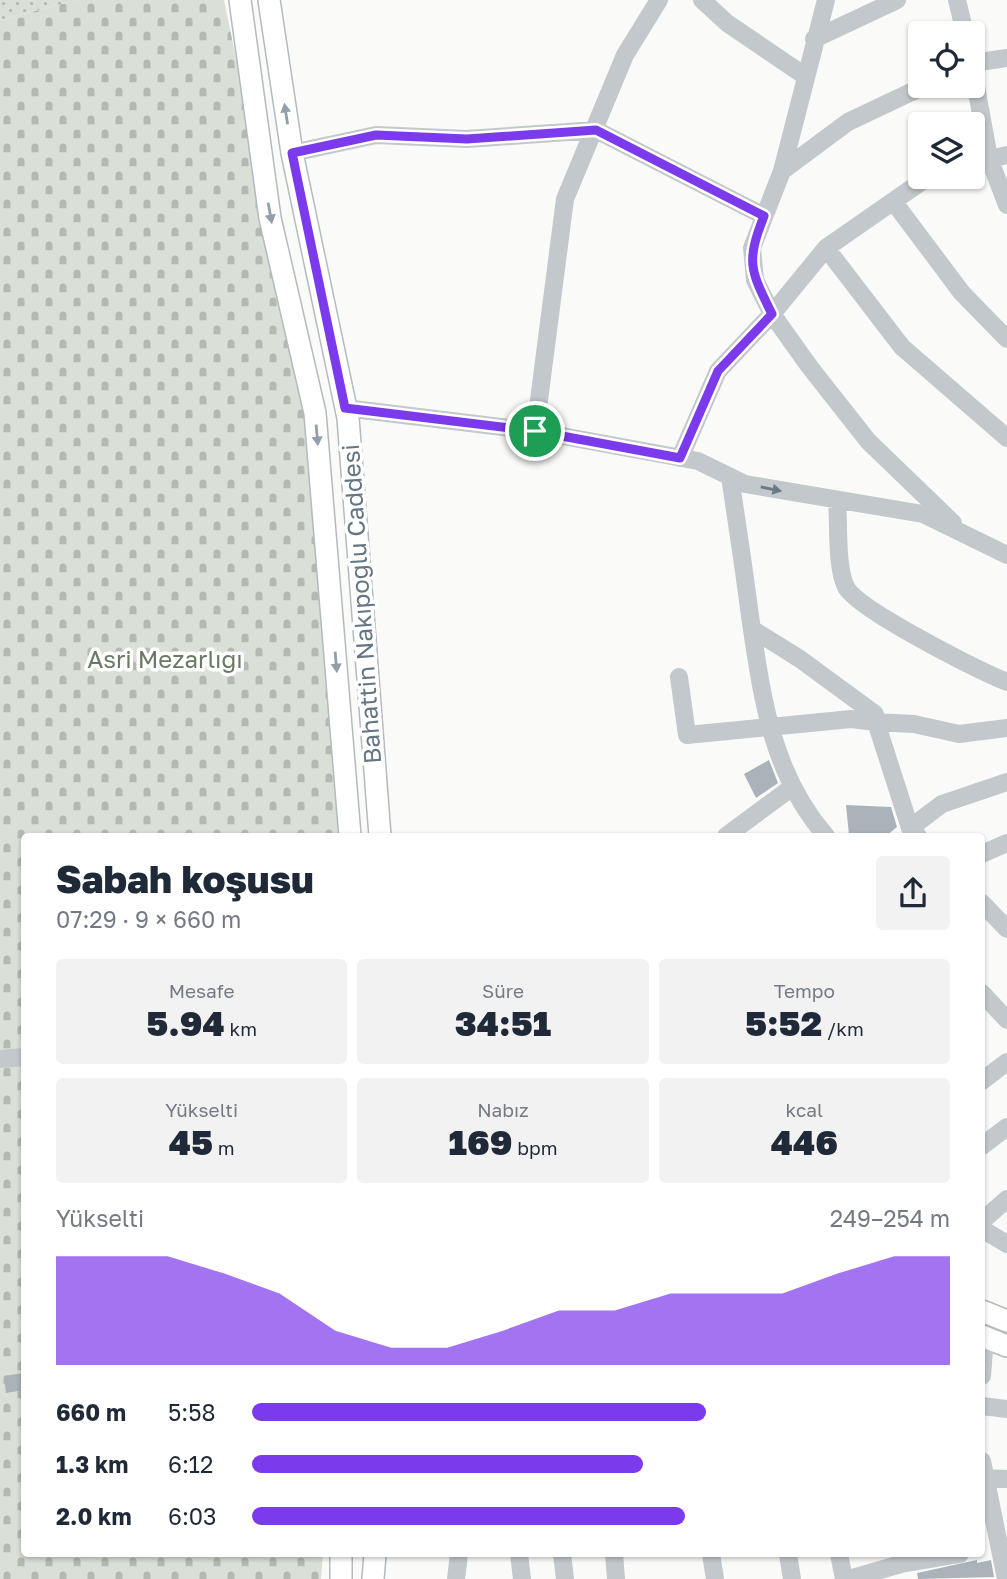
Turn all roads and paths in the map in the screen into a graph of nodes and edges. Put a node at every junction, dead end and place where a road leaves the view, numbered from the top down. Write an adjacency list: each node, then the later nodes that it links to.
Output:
1 (240, 0): 43 (main road, Bahattin Nakıpoğlu Caddesi, one-way to 43)
2 (269, 0): 16 (main road, Bahattin Nakıpoğlu Caddesi, one-way to 2)
3 (659, 0): 15 (street)
4 (702, 0): 12 (street)
5 (897, 0): 9 (street)
6 (957, 0): 8 (street)
7 (820, 3): 9 (street)
8 (962, 21)
9 (814, 39): 12 (street)
10 (1007, 58): 11 (street)
11 (985, 61)
12 (805, 76): 18 (street)
13 (908, 94): 18 (street)
14 (978, 98): 17 (street)
15 (596, 130): 16 (street); 22 (street); 27 (street)
16 (292, 153): 26 (main road, Bahattin Nakıpoğlu Caddesi)
17 (990, 158): 21 (street)
18 (782, 170): 22 (street)
19 (910, 189): 20 (street)
20 (893, 201): 23 (street); 25 (street)
21 (1007, 205)
22 (764, 216): 24 (street)
23 (826, 248): 24 (street); 28 (street)
24 (772, 314): 29 (street); 32 (street)
25 (1007, 339)
26 (345, 408): 27 (street); 44 (main road, Bahattin Nakıpoğlu Caddesi)
27 (535, 431): 29 (street)
28 (1007, 438)
29 (680, 458): 30 (street)
30 (730, 477): 31 (street, one-way to 31); 34 (street)
31 (837, 501): 32 (street); 36 (street)
32 (966, 535): 33 (street)
33 (1007, 555)
34 (752, 629): 37 (street); 38 (street)
35 (679, 677): 38 (street)
36 (1007, 682)
37 (876, 722): 38 (street); 39 (street); 42 (street)
38 (769, 725): 41 (street)
39 (1007, 728)
40 (1007, 782): 42 (street)
41 (792, 788): 45 (street); 46 (street)
42 (914, 832)
43 (350, 833)
44 (380, 833)
45 (730, 833)
46 (823, 833)
47 (1007, 844): 48 (street)
48 (985, 853)
49 (985, 906): 50 (street)
50 (1006, 925)
51 (985, 1002): 52 (street)
52 (1007, 1020)
53 (21, 1057): 54 (street)
54 (0, 1059)
55 (1007, 1062): 56 (street)
56 (985, 1079)
57 (1007, 1127): 58 (street)
58 (985, 1144)
59 (1007, 1199): 60 (street)
60 (985, 1218)
61 (985, 1230): 62 (street)
62 (1007, 1244)
63 (985, 1312): 64 (main road)
64 (1005, 1317)
65 (985, 1336): 66 (main road)
66 (1007, 1346)
67 (985, 1406): 68 (street)
68 (1007, 1409)
69 (985, 1473): 70 (street)
70 (1007, 1479)
71 (985, 1501): 72 (street)
72 (990, 1549): 93 (street)
73 (341, 1557): 84 (main road)
74 (375, 1557): 85 (main road)
75 (459, 1557): 86 (street)
76 (519, 1557): 87 (street)
77 (562, 1557): 88 (street)
78 (614, 1557): 89 (street)
79 (711, 1557): 90 (street)
80 (788, 1557): 91 (street)
81 (840, 1557): 92 (street)
82 (946, 1557): 83 (street)
83 (902, 1566): 92 (street)
84 (341, 1579)
85 (373, 1579)
86 (456, 1579)
87 (522, 1579)
88 (565, 1579)
89 (616, 1579)
90 (715, 1579)
91 (792, 1579)
92 (846, 1579)
93 (1006, 1579)

